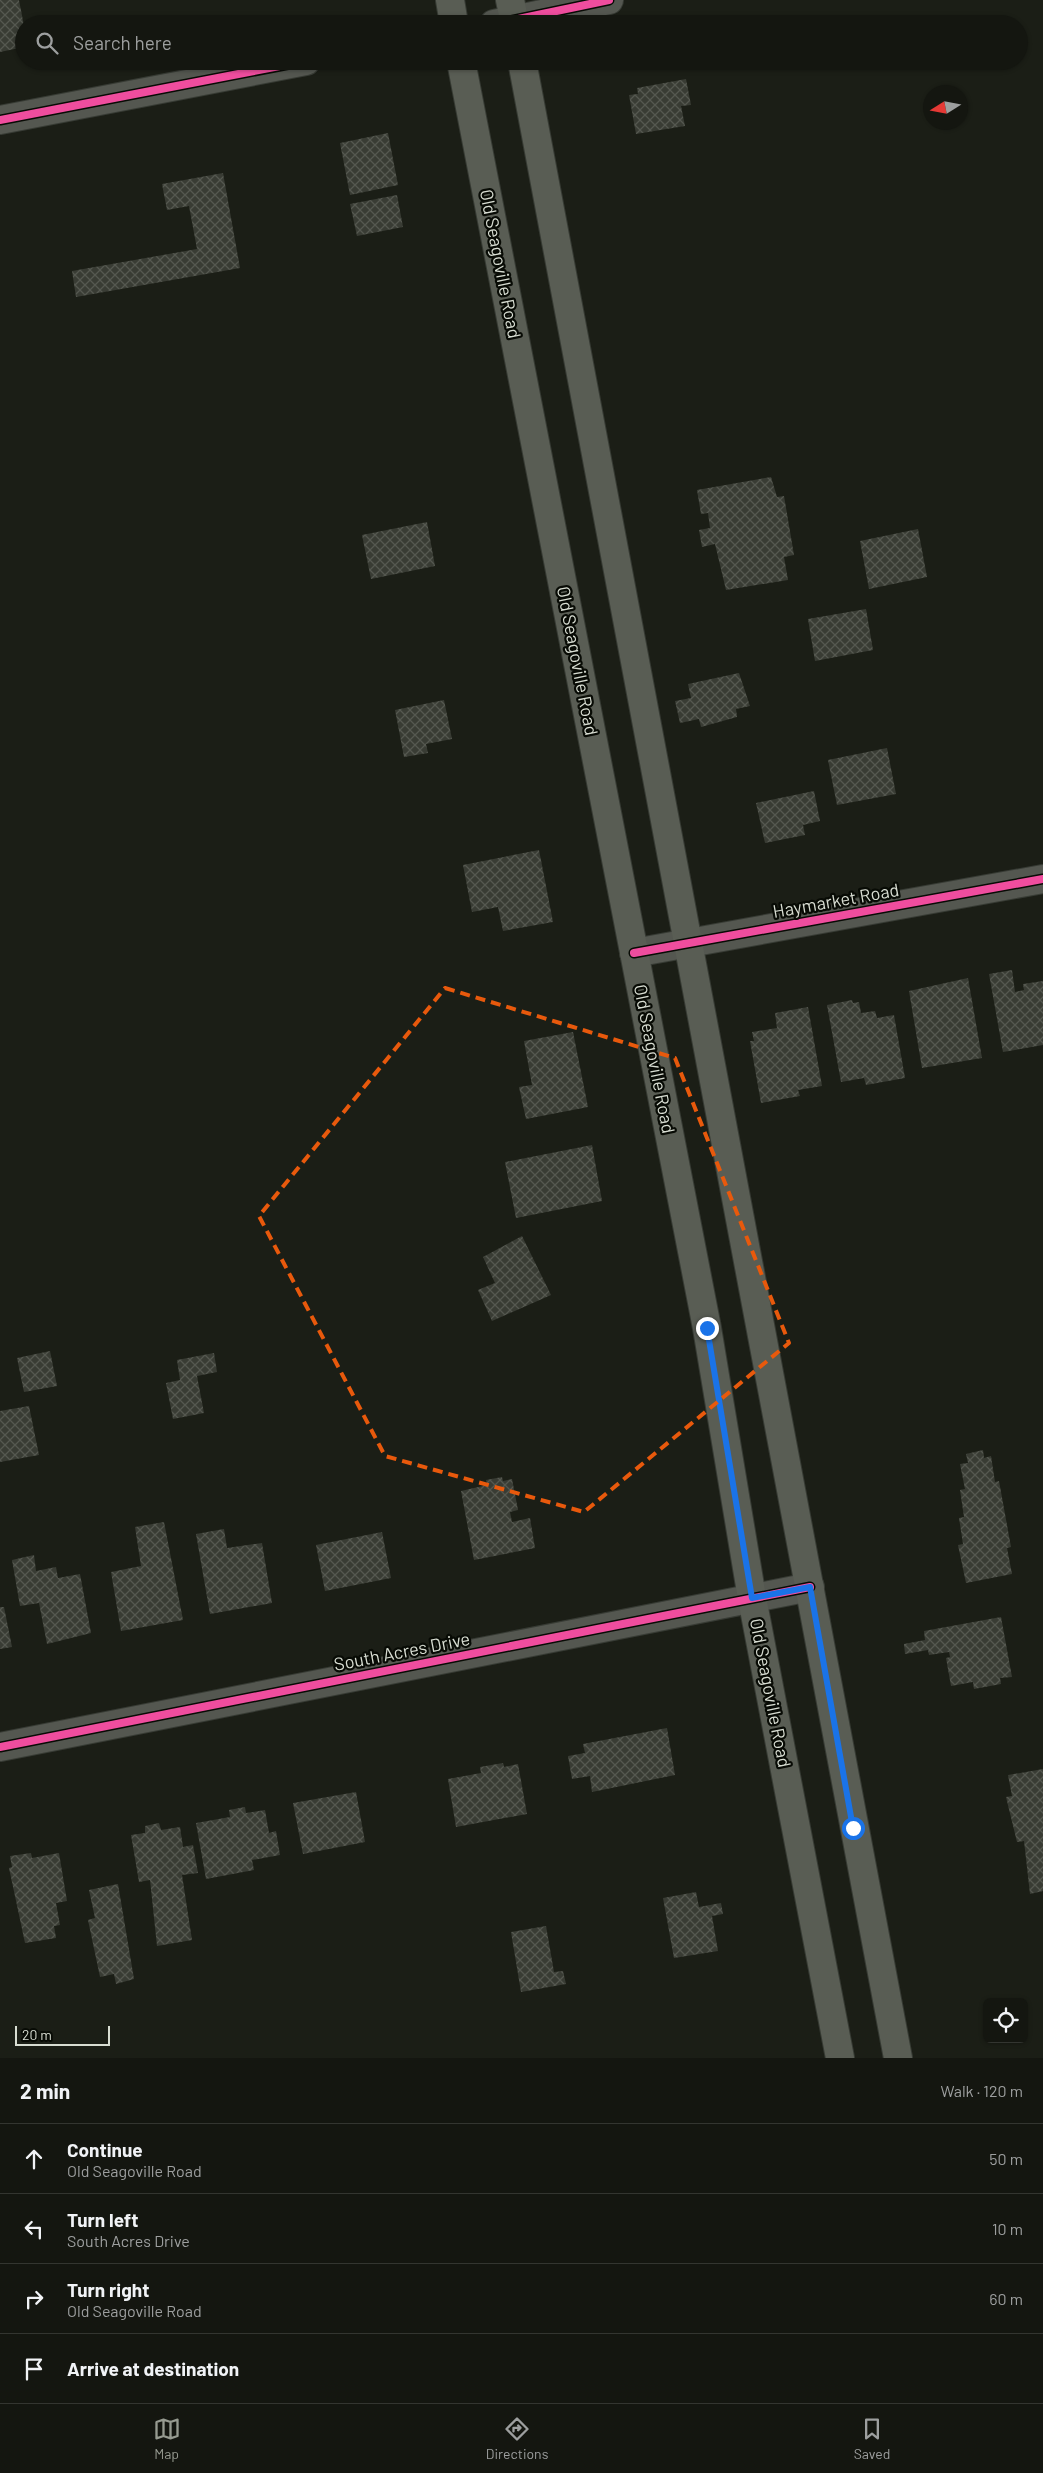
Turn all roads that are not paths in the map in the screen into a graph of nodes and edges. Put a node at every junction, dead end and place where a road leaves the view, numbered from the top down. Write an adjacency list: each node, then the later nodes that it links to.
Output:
1 (450, 0): 3 (main road)
2 (609, 0): 4 (street)
3 (452, 15)
4 (520, 15)
5 (259, 70): 8 (street)
6 (463, 70): 11 (main road, Old Seagoville Road)
7 (524, 70): 10 (main road)
8 (0, 120)
9 (1043, 879): 10 (street, Haymarket Road)
10 (687, 944): 11 (street, Haymarket Road); 12 (main road)
11 (634, 952): 13 (main road, Old Seagoville Road)
12 (810, 1587): 13 (street, South Acres Drive); 16 (main road)
13 (752, 1598): 14 (street, South Acres Drive); 15 (main road, Old Seagoville Road)
14 (0, 1748)
15 (840, 2058)
16 (898, 2058)

